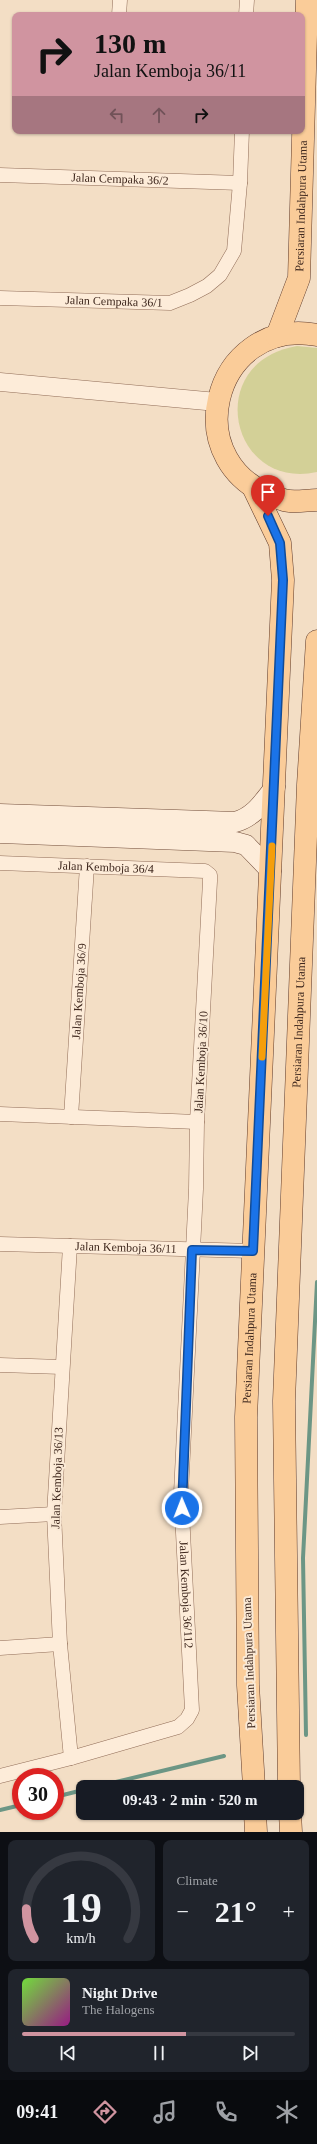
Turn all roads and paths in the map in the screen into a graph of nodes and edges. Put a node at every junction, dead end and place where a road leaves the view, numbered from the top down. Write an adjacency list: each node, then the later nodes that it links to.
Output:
1 (120, 0): 4 (street)
2 (247, 0): 5 (street)
3 (307, 0): 6 (main road, Persiaran Indahpura Utama)
4 (119, 12)
5 (246, 12)
6 (305, 70)
7 (242, 134): 10 (street, Jalan Cempaka 36/1)
8 (303, 134): 13 (main road, Persiaran Indahpura Utama)
9 (0, 175): 10 (street, Jalan Cempaka 36/2)
10 (240, 183): 11 (street, Jalan Cempaka 36/1)
11 (0, 298)
12 (317, 335): 13 (main road)
13 (276, 336): 15 (main road)
14 (0, 382): 15 (street)
15 (217, 402): 16 (main road)
16 (254, 489): 17 (main road); 21 (main road, Persiaran Indahpura Utama)
17 (317, 500)
18 (317, 641): 19 (main road, Persiaran Indahpura Utama)
19 (315, 706): 20 (main road, Persiaran Indahpura Utama)
20 (313, 781): 44 (main road, Persiaran Indahpura Utama)
21 (275, 787): 22 (main road); 26 (main road, Persiaran Indahpura Utama)
22 (0, 814)
23 (0, 833): 26 (main road)
24 (0, 862): 25 (street, Jalan Kemboja 36/4)
25 (87, 866): 27 (street, Jalan Kemboja 36/4); 29 (street, Jalan Kemboja 36/9)
26 (271, 871): 34 (main road, Persiaran Indahpura Utama)
27 (210, 874): 30 (street, Jalan Kemboja 36/10)
28 (0, 1114): 29 (street)
29 (71, 1117): 30 (street)
30 (197, 1122): 33 (street, Jalan Kemboja 36/10)
31 (0, 1244): 32 (street, Jalan Kemboja 36/11)
32 (70, 1246): 33 (street, Jalan Kemboja 36/11); 36 (street, Jalan Kemboja 36/13)
33 (192, 1250): 34 (street, Jalan Kemboja 36/11); 41 (street, Jalan Kemboja 36/112)
34 (253, 1251): 43 (main road, Persiaran Indahpura Utama)
35 (0, 1365): 36 (street)
36 (62, 1367): 37 (street, Jalan Kemboja 36/13)
37 (54, 1514): 38 (street); 39 (street, Jalan Kemboja 36/13)
38 (0, 1517)
39 (60, 1644): 40 (street); 41 (street, Jalan Kemboja 36/13)
40 (0, 1648)
41 (71, 1758): 42 (street, Jalan Kemboja 36/112)
42 (0, 1776)
43 (254, 1780)
44 (289, 1780)
45 (255, 1820): 47 (main road)
46 (290, 1820): 48 (main road)
47 (256, 1832)
48 (291, 1832)

